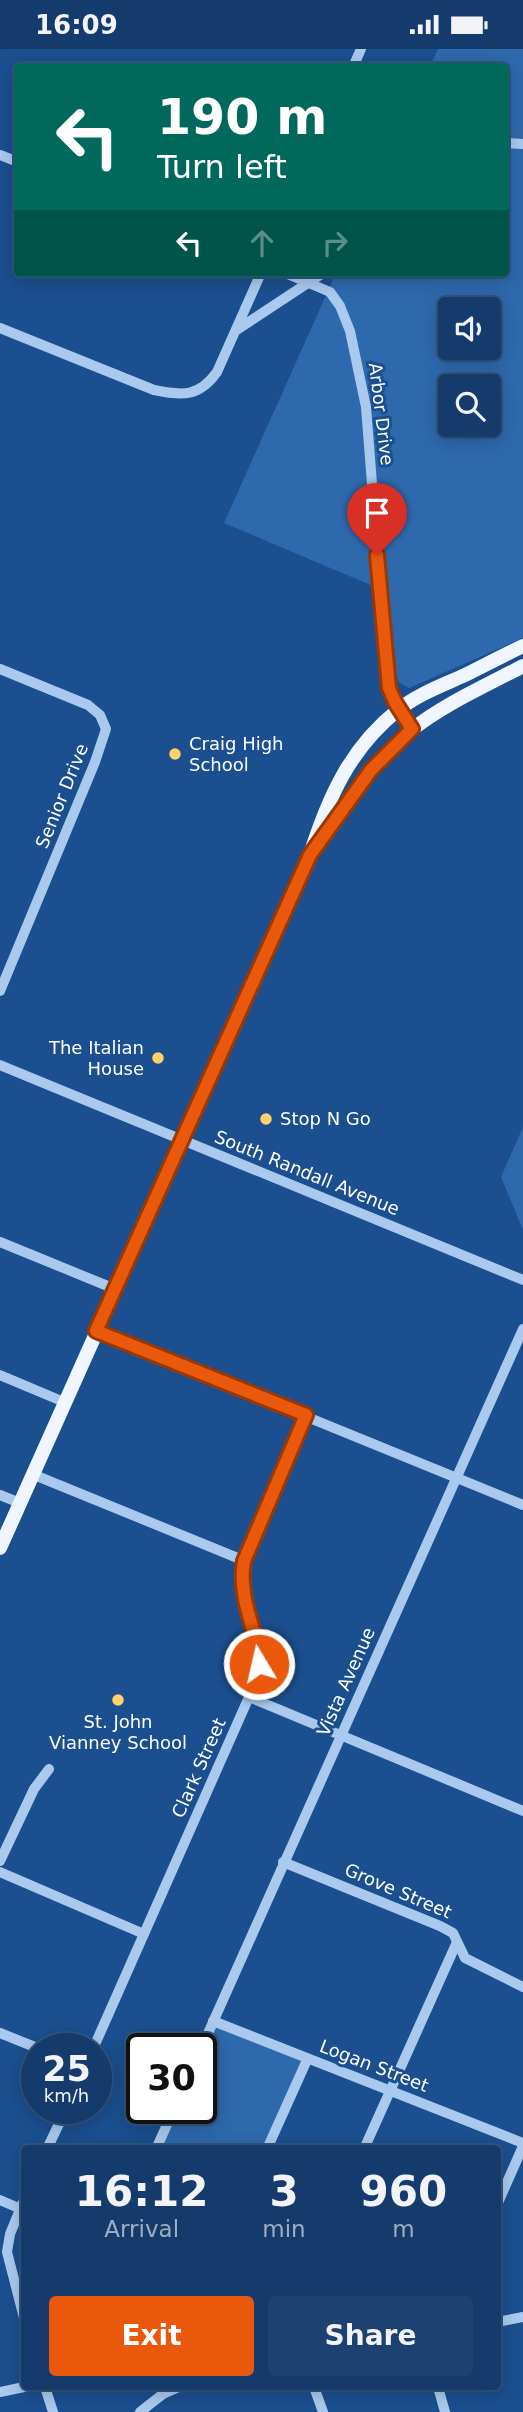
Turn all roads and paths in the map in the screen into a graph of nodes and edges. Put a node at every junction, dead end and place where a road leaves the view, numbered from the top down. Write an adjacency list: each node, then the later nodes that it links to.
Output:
1 (259, 277): 6 (street)
2 (292, 277): 4 (street, Arbor Drive)
3 (317, 277): 4 (street)
4 (310, 282): 6 (street); 10 (street, Arbor Drive)
5 (0, 328): 6 (street)
6 (237, 330)
7 (523, 646): 10 (main road)
8 (523, 666): 11 (main road)
9 (0, 669): 13 (street, Senior Drive)
10 (399, 709): 11 (street, Arbor Drive); 12 (main road)
11 (412, 729): 12 (main road)
12 (310, 855): 16 (main road)
13 (4, 971): 14 (street, Senior Drive)
14 (0, 991)
15 (0, 1065): 16 (street, South Randall Avenue)
16 (180, 1141): 18 (street, South Randall Avenue); 19 (main road)
17 (0, 1242): 19 (street)
18 (523, 1280)
19 (115, 1289): 21 (main road)
20 (523, 1329): 26 (street, Vista Avenue)
21 (96, 1331): 23 (main road); 24 (street)
22 (0, 1375): 23 (street)
23 (64, 1402): 25 (main road)
24 (306, 1415): 26 (street); 31 (street, Clark Street)
25 (32, 1474): 28 (main road); 31 (street)
26 (456, 1479): 29 (street); 33 (street, Vista Avenue)
27 (0, 1495): 28 (street)
28 (20, 1503): 30 (main road)
29 (523, 1505)
30 (0, 1548)
31 (244, 1561): 32 (street, Clark Street)
32 (249, 1697): 33 (street); 39 (street, Clark Street)
33 (341, 1736): 35 (street); 37 (street, Vista Avenue)
34 (49, 1769): 36 (street)
35 (523, 1811)
36 (0, 1861)
37 (284, 1863): 40 (street, Grove Street); 42 (street, Vista Avenue)
38 (0, 1873): 39 (street)
39 (144, 1934): 44 (street, Clark Street)
40 (457, 1942): 41 (street, Grove Street); 48 (street)
41 (523, 1987)
42 (213, 2021): 45 (street, Vista Avenue); 47 (street, Logan Street)
43 (0, 2033): 46 (street)
44 (100, 2033)
45 (208, 2033)
46 (21, 2041)
47 (307, 2060): 48 (street, Logan Street); 53 (street)
48 (390, 2091): 54 (street); 55 (street, Logan Street)
49 (59, 2124): 51 (street)
50 (167, 2124): 52 (street)
51 (49, 2145)
52 (158, 2145)
53 (269, 2145)
54 (366, 2145)
55 (523, 2145): 56 (street)
56 (501, 2196)
57 (0, 2200): 58 (street)
58 (21, 2204)
59 (21, 2209): 60 (street)
60 (21, 2306)
61 (523, 2317): 62 (street)
62 (501, 2321)
63 (21, 2388): 68 (street)
64 (46, 2390): 69 (street)
65 (172, 2390): 70 (street)
66 (315, 2390): 71 (street)
67 (439, 2390): 72 (street)
68 (0, 2392)
69 (54, 2412)
70 (140, 2412)
71 (323, 2412)
72 (445, 2412)

